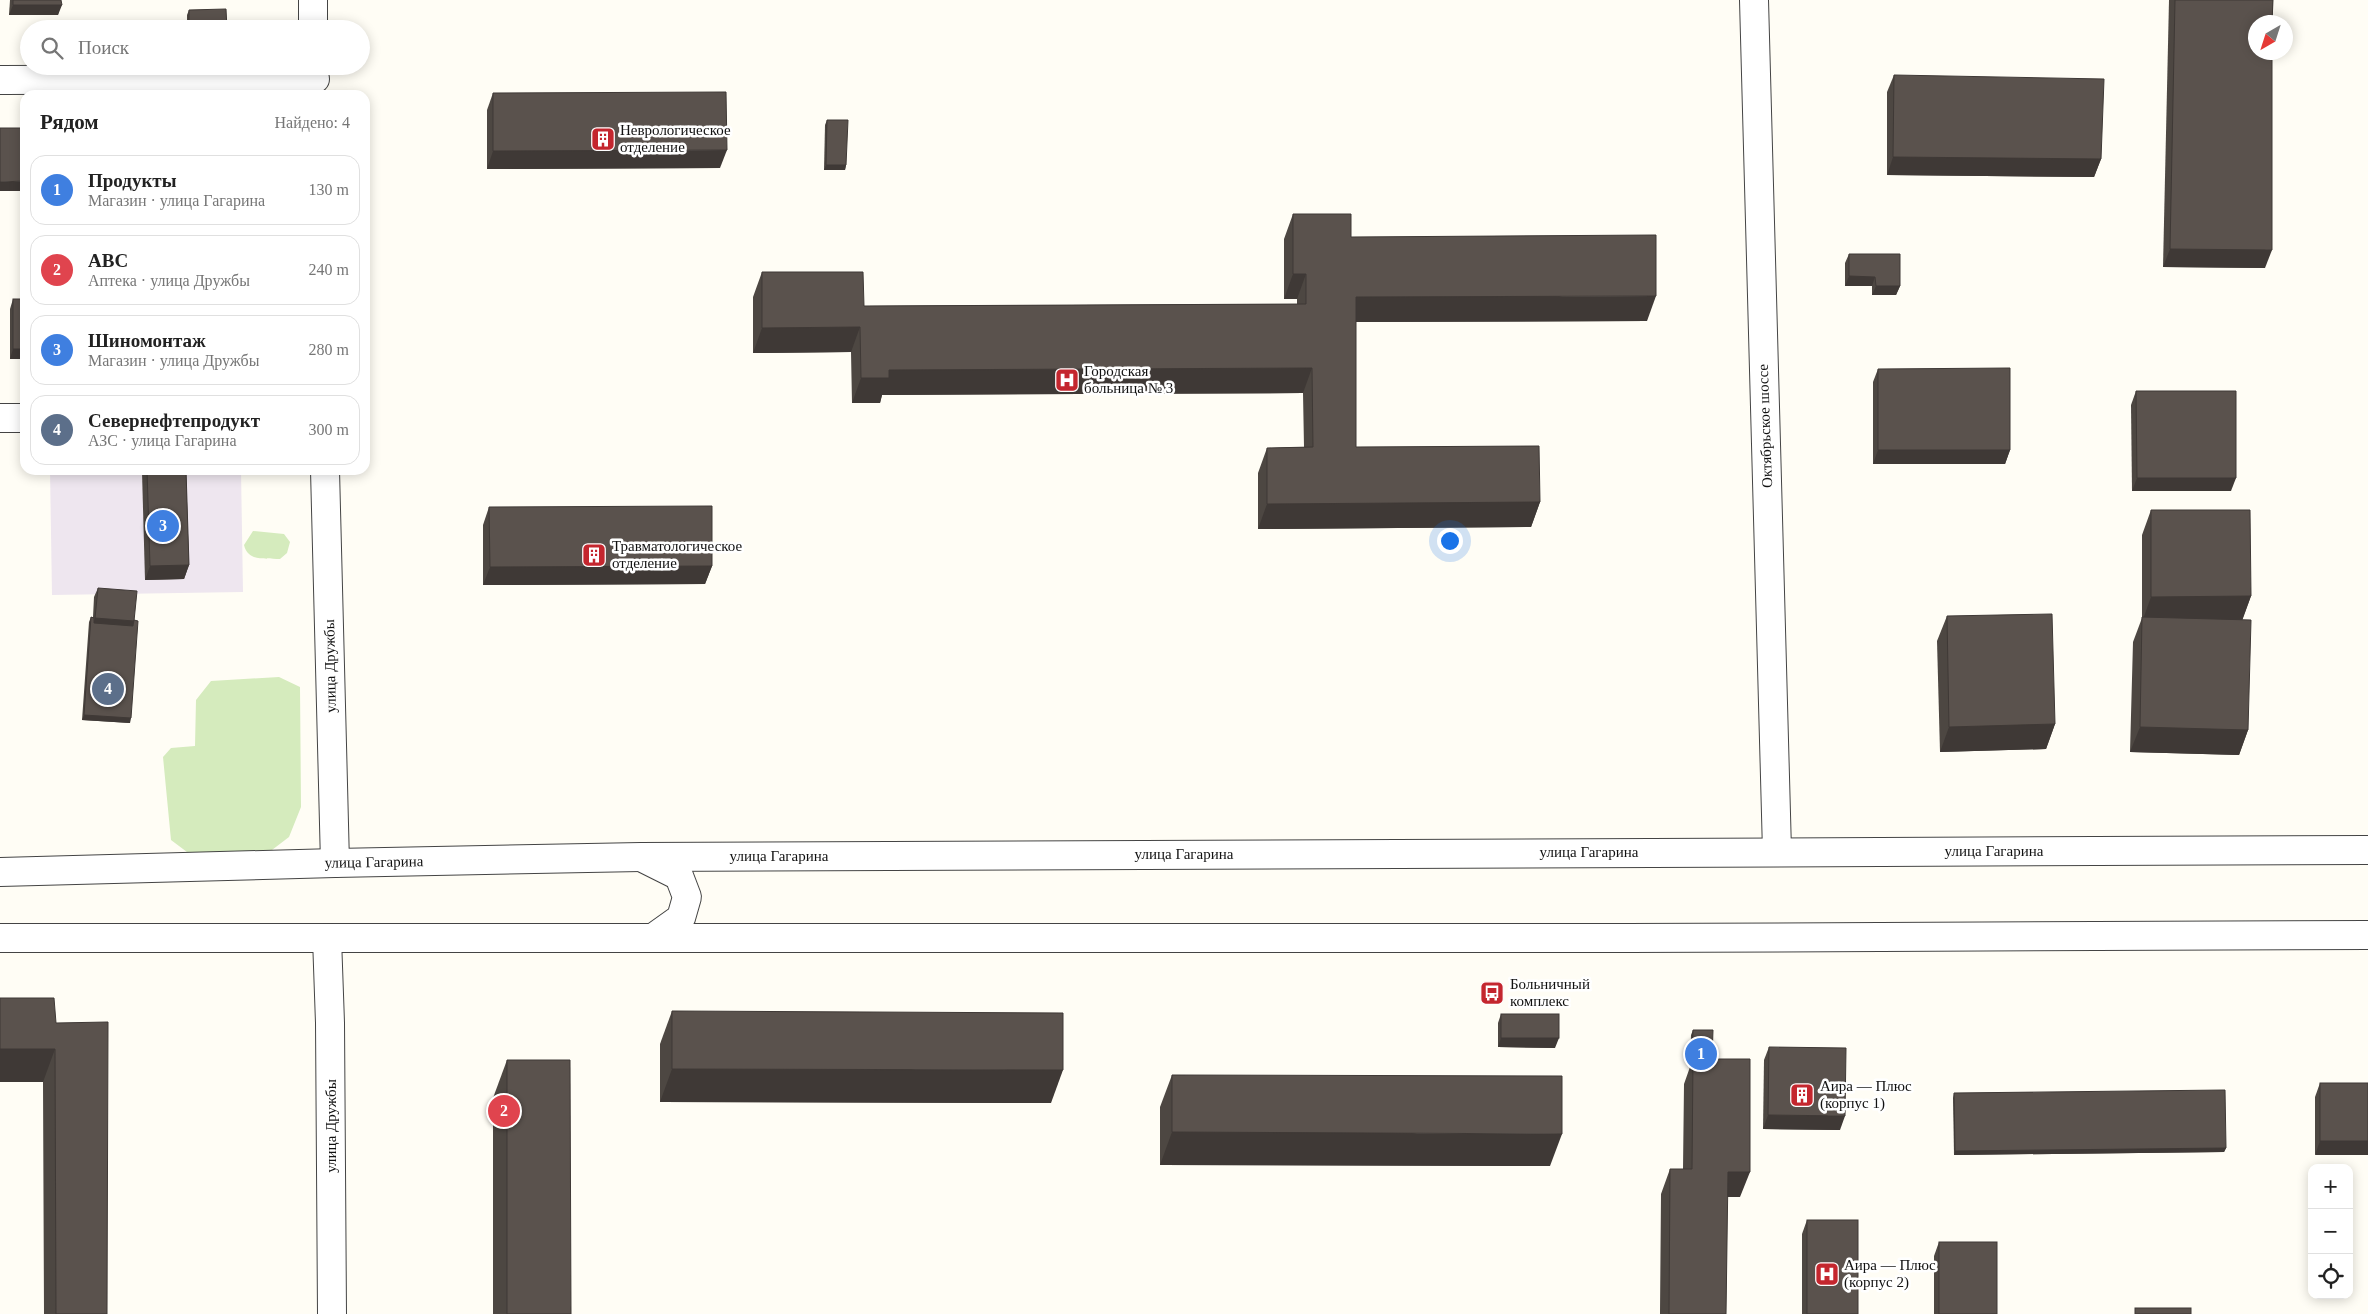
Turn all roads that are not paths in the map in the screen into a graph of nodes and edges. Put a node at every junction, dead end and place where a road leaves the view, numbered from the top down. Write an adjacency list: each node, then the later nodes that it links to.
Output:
1 (313, 0): 3 (street)
2 (1754, 0): 10 (street, Октябрьское шоссе)
3 (313, 20)
4 (0, 80): 5 (street)
5 (315, 80)
6 (0, 418): 7 (street)
7 (20, 418)
8 (324, 475): 12 (street, улица Дружбы)
9 (2368, 850): 10 (street, улица Гагарина)
10 (1777, 851): 11 (street, улица Гагарина)
11 (640, 857): 12 (street, улица Гагарина); 17 (street)
12 (335, 863): 13 (street, улица Гагарина)
13 (0, 872)
14 (2368, 935): 17 (street)
15 (0, 938): 16 (street)
16 (327, 938): 17 (street); 18 (street, улица Дружбы)
17 (653, 938)
18 (332, 1314)

